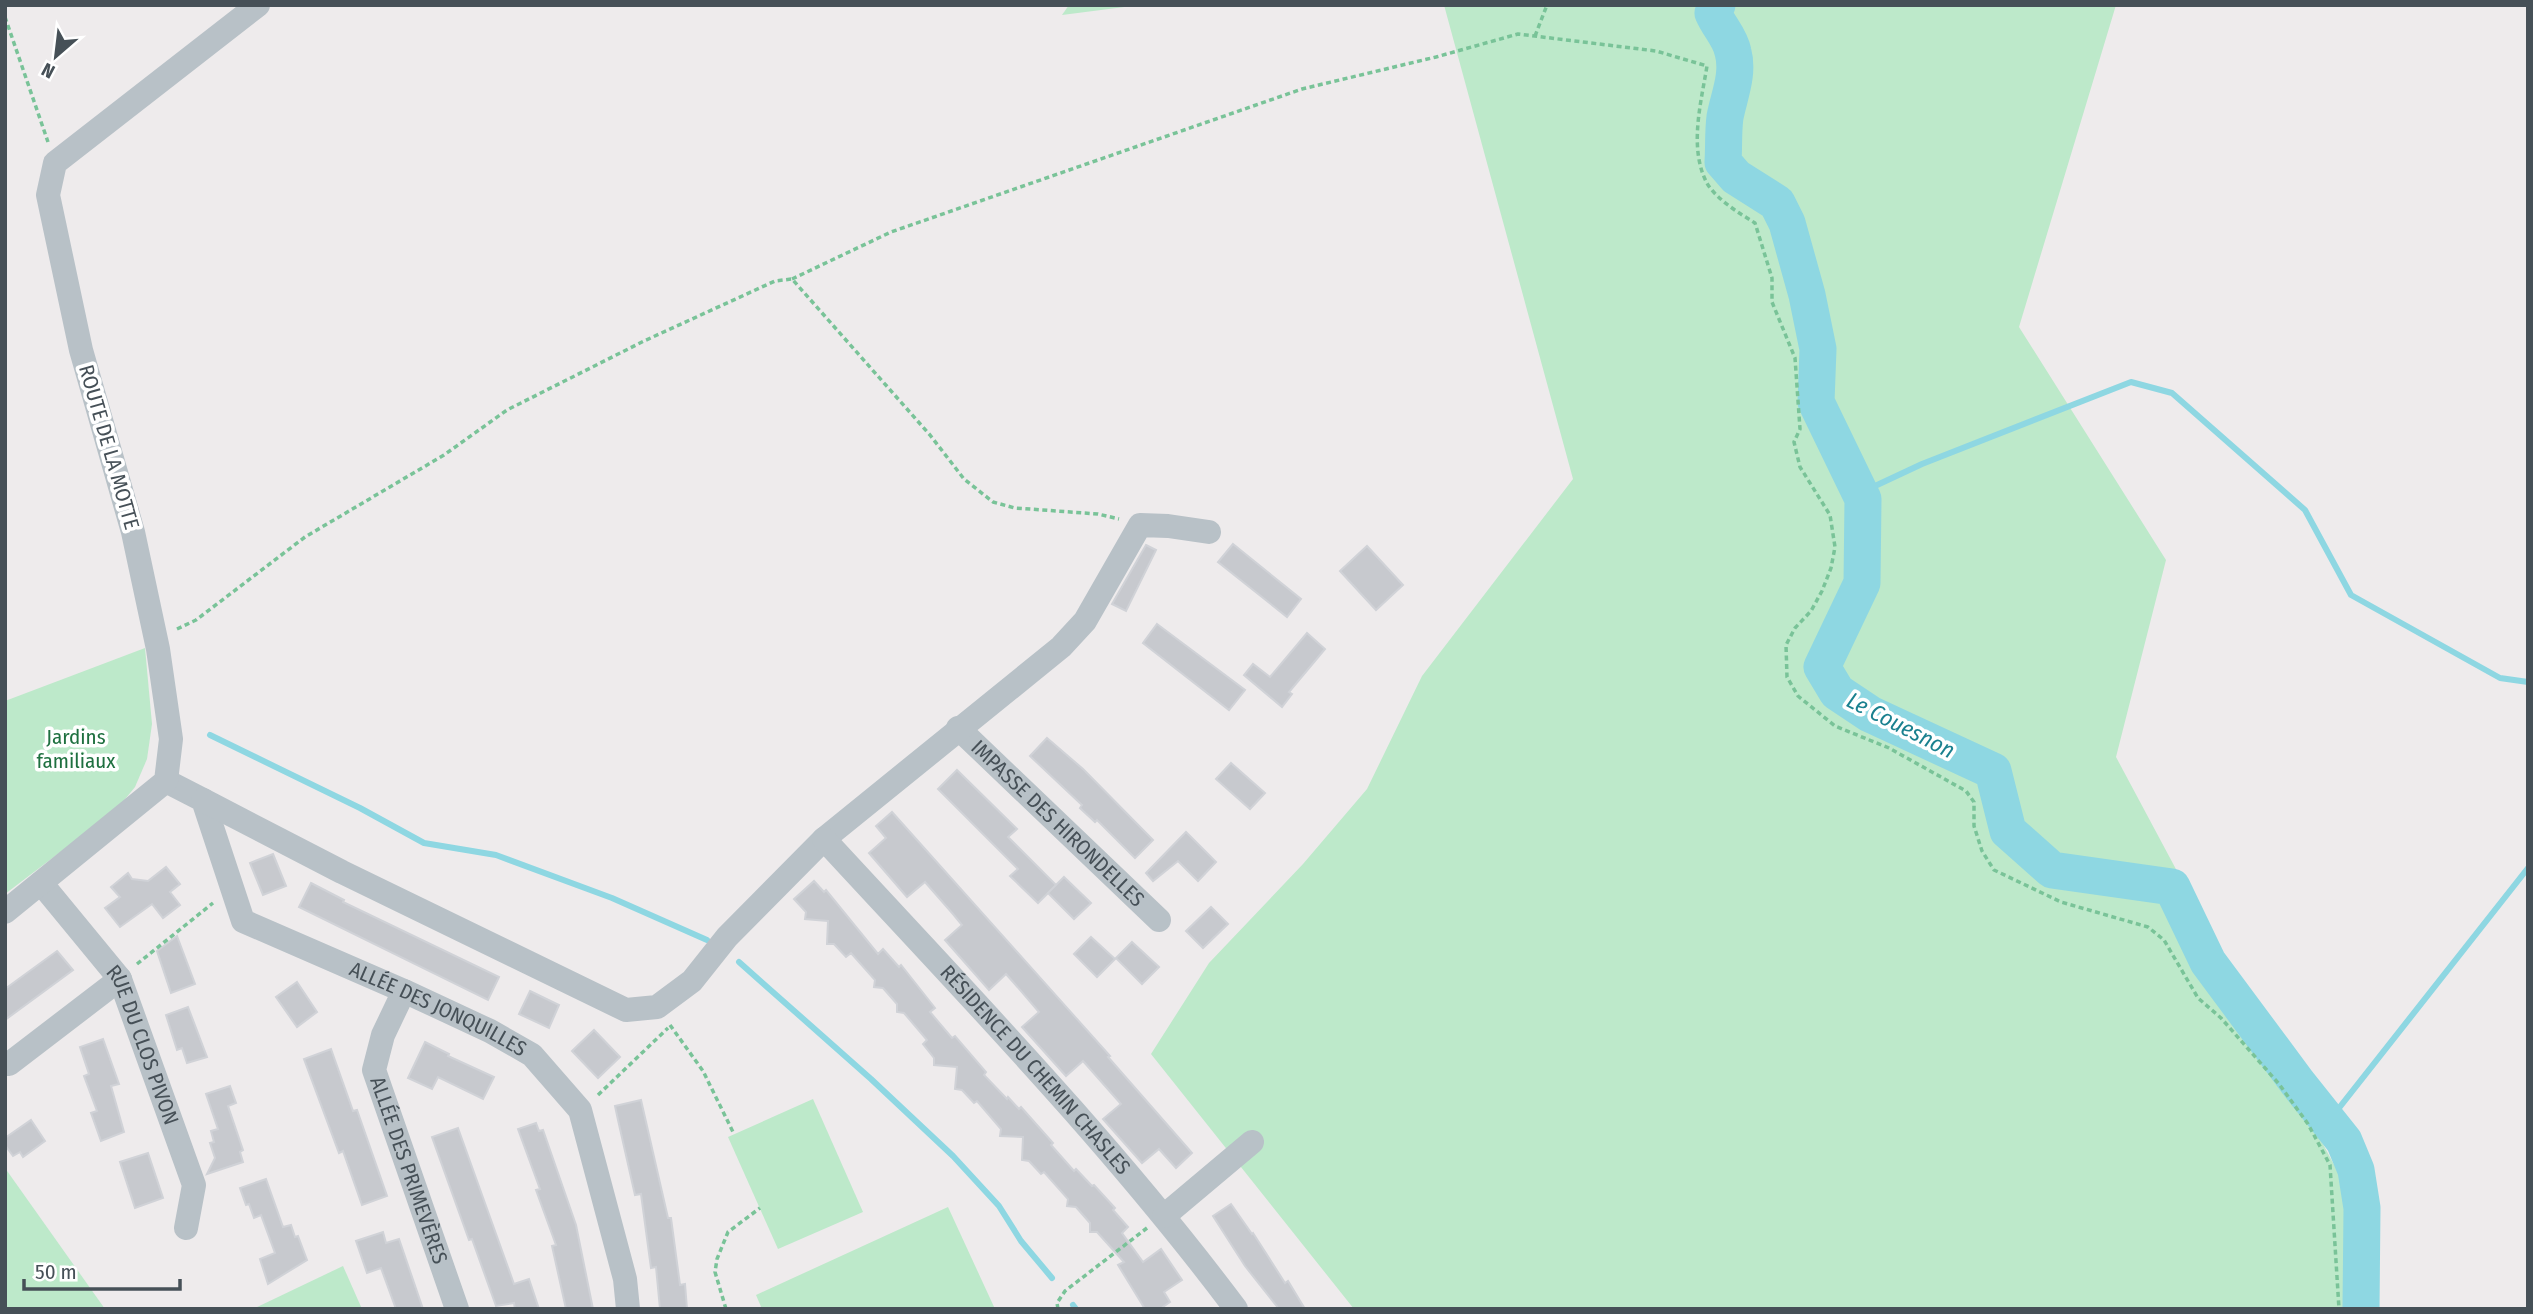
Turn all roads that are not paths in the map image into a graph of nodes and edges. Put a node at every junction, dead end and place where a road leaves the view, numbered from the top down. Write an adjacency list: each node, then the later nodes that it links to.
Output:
1 (258, 5): 4 (street, ROUTE DE LA MOTTE)
2 (1209, 532): 3 (street)
3 (958, 728): 6 (street); 9 (street, IMPASSE DES HIRONDELLES)
4 (166, 781): 5 (street); 7 (street)
5 (202, 800): 6 (street); 11 (street, ALLÉE DES JONQUILLES)
6 (824, 839): 14 (street, RÉSIDENCE DU CHEMIN CHASLES)
7 (41, 883): 8 (street); 10 (street, RUE DU CLOS PIVON)
8 (5, 912)
9 (1158, 920)
10 (119, 979): 12 (street); 15 (street, RUE DU CLOS PIVON)
11 (404, 991): 16 (street, ALLÉE DES PRIMEVÈRES); 17 (street, ALLÉE DES JONQUILLES)
12 (9, 1064)
13 (1252, 1142): 14 (street)
14 (1164, 1216): 18 (street, RÉSIDENCE DU CHEMIN CHASLES)
15 (186, 1228)
16 (457, 1309)
17 (628, 1309)
18 (1236, 1309)

